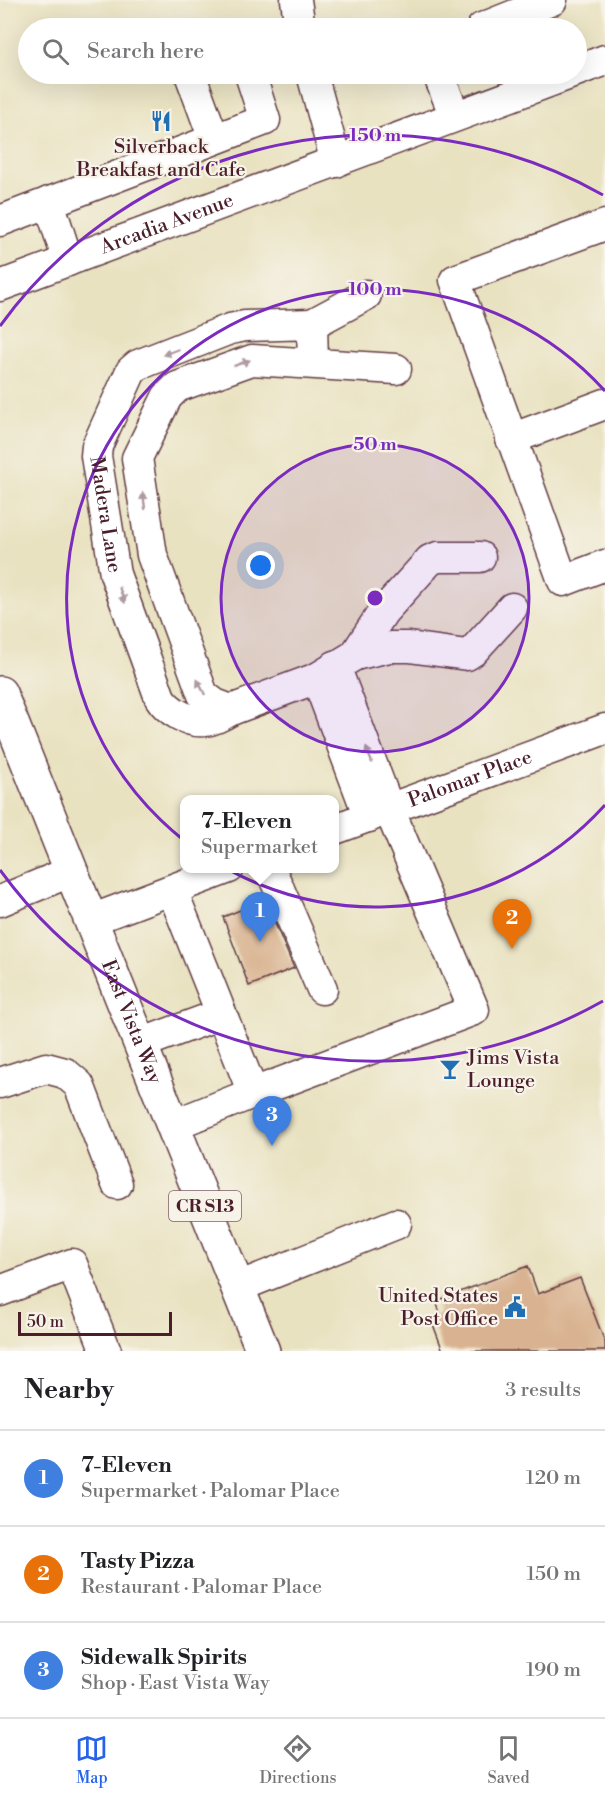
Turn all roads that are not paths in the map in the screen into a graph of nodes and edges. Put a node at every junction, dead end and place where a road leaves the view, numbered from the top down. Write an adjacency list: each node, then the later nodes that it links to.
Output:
1 (296, 0): 3 (street)
2 (552, 0): 4 (street)
3 (299, 18)
4 (507, 18)
5 (605, 60): 6 (street)
6 (587, 67)
7 (194, 84): 13 (street)
8 (253, 84): 13 (street)
9 (315, 84): 14 (street)
10 (442, 84): 12 (street)
11 (543, 84): 12 (street, Arcadia Avenue)
12 (455, 116): 14 (street, Arcadia Avenue)
13 (214, 139): 15 (street)
14 (336, 162): 18 (street, Arcadia Avenue)
15 (49, 202): 16 (street); 18 (street)
16 (0, 221)
17 (605, 225): 25 (street)
18 (68, 261): 19 (street, Arcadia Avenue)
19 (0, 286)
20 (366, 295): 21 (street)
21 (312, 324): 22 (street); 27 (street, Madera Lane, one-way to 27)
22 (313, 363): 23 (street, Madera Lane); 26 (street, Madera Lane, one-way to 22)
23 (396, 369)
24 (605, 404): 25 (street)
25 (511, 439): 29 (street)
26 (150, 546): 27 (street); 33 (street, Madera Lane, one-way to 26)
27 (110, 550): 33 (street, Madera Lane, one-way to 33)
28 (480, 557): 31 (street)
29 (605, 565)
30 (512, 608): 31 (street, Madera Lane)
31 (336, 666): 33 (street, Madera Lane); 35 (street)
32 (0, 693): 37 (main road, East Vista Way / CR S13)
33 (231, 710)
34 (605, 729): 35 (street, Palomar Place)
35 (379, 813): 36 (street, Palomar Place); 47 (street)
36 (339, 828)
37 (72, 871): 41 (street); 42 (main road, East Vista Way / CR S13)
38 (217, 873): 40 (street)
39 (272, 873): 43 (street)
40 (172, 890): 42 (street); 44 (street)
41 (0, 901)
42 (91, 920): 45 (main road, East Vista Way / CR S13)
43 (322, 989)
44 (221, 1014): 45 (street); 47 (street)
45 (140, 1044): 48 (main road, East Vista Way / CR S13)
46 (0, 1083): 49 (street)
47 (253, 1093): 48 (street)
48 (173, 1125): 51 (main road, East Vista Way / CR S13)
49 (117, 1184)
50 (396, 1224): 51 (street)
51 (237, 1287): 54 (main road, East Vista Way / CR S13)
52 (0, 1291): 53 (street)
53 (106, 1351)
54 (263, 1351)

